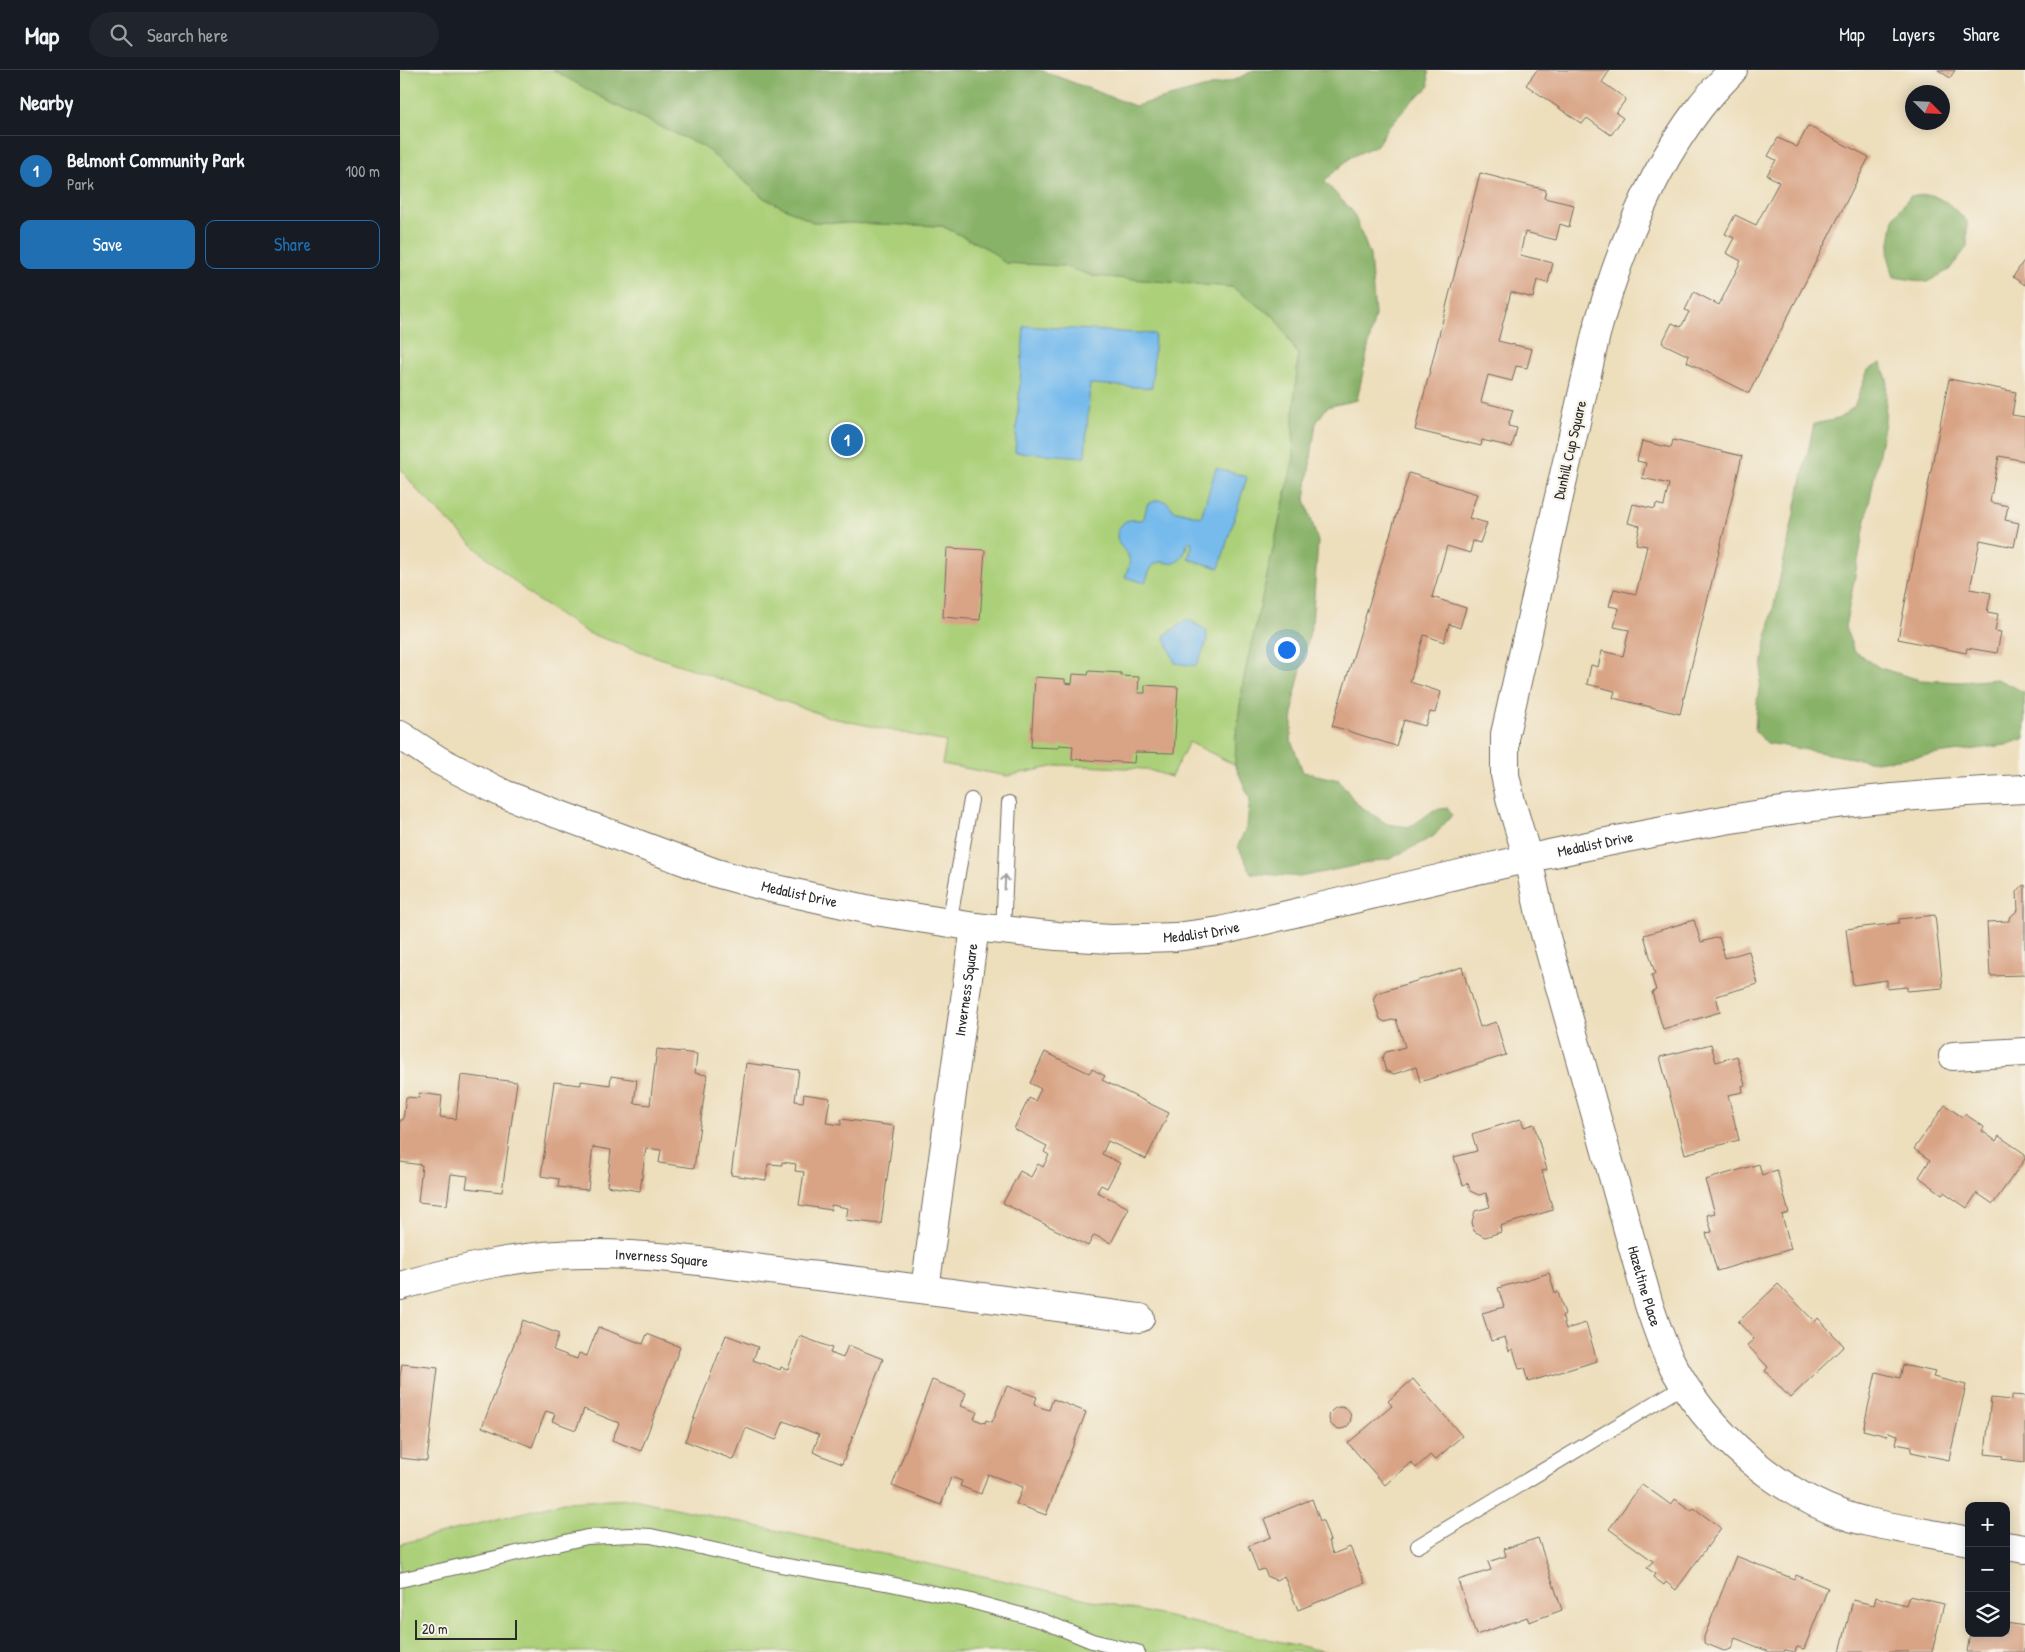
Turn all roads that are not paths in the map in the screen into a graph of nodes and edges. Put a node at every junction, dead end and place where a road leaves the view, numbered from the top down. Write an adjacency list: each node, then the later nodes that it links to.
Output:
1 (1733, 70): 6 (street, Dunhill Cup Square)
2 (400, 735): 7 (street, Medalist Drive)
3 (2025, 789): 6 (street, Medalist Drive)
4 (971, 800): 7 (lane)
5 (1009, 803): 8 (lane, one-way to 5)
6 (1528, 859): 8 (street, Medalist Drive); 14 (street, Hazeltine Place)
7 (962, 926): 8 (street, Medalist Drive); 12 (street, Inverness Square)
8 (1003, 931)
9 (2025, 1052): 10 (street)
10 (1953, 1056)
11 (400, 1286): 12 (street, Inverness Square)
12 (925, 1289): 13 (street, Inverness Square)
13 (1140, 1318)
14 (1686, 1385): 15 (street, Hazeltine Place); 16 (lane)
15 (1965, 1540)
16 (1418, 1546)
17 (2010, 1546): 18 (street)
18 (2025, 1548)
19 (400, 1580): 20 (lane)
20 (1137, 1652)

